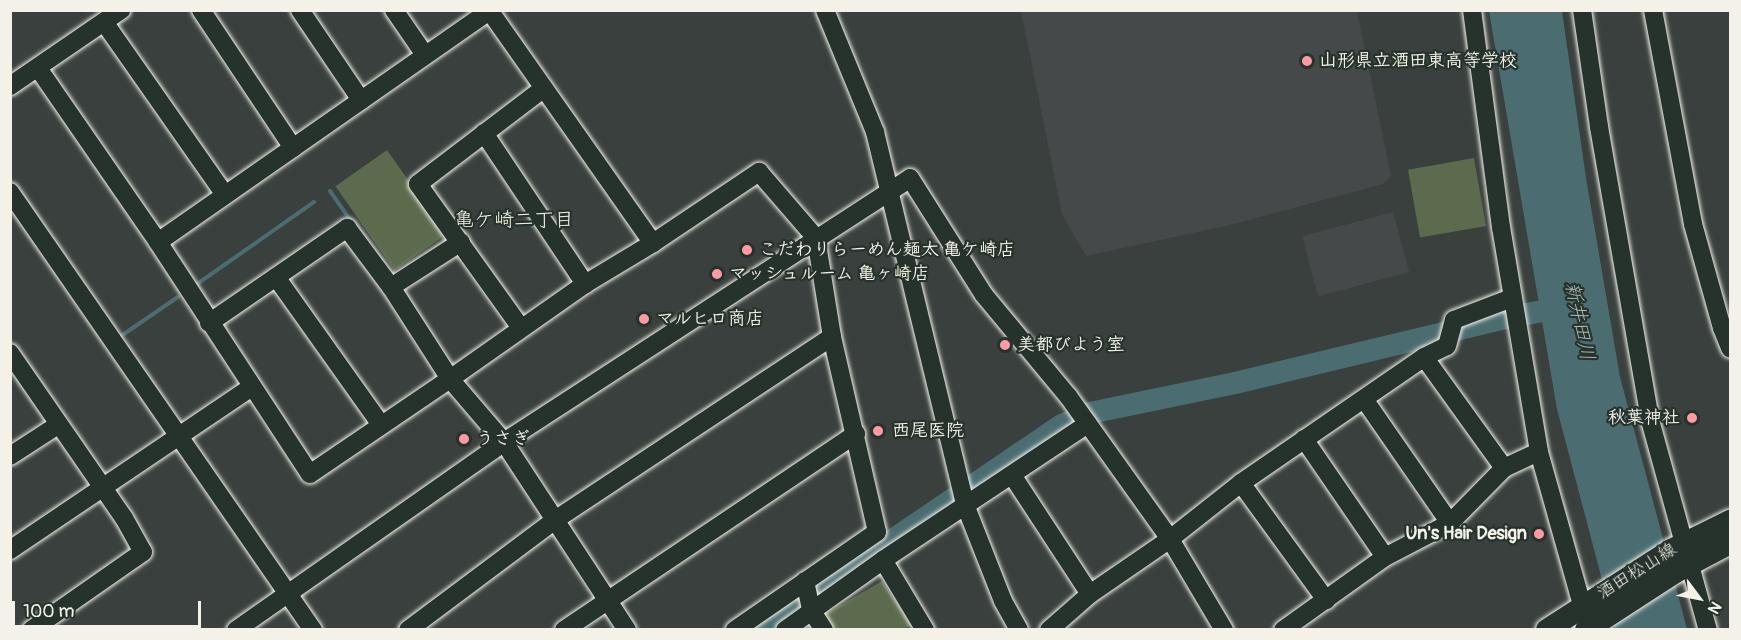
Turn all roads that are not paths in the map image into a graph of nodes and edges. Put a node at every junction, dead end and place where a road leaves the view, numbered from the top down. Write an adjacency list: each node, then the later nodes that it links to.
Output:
1 (121, 10): 10 (street)
2 (201, 10): 17 (street)
3 (300, 10): 15 (street)
4 (394, 10): 11 (street)
5 (825, 10): 19 (street)
6 (1472, 10): 28 (street)
7 (1582, 10): 59 (street)
8 (489, 11): 11 (street); 14 (street)
9 (1657, 11): 30 (street)
10 (104, 22): 12 (street); 20 (street)
11 (425, 56): 15 (street)
12 (38, 68): 13 (street); 22 (street)
13 (10, 86)
14 (544, 88): 16 (street); 24 (street)
15 (361, 100): 17 (street)
16 (484, 134): 23 (street); 26 (street)
17 (293, 148): 20 (street)
18 (10, 192): 43 (street)
19 (890, 192): 21 (street); 39 (street); 52 (street)
20 (225, 195): 22 (street)
21 (816, 238): 24 (street); 32 (street); 45 (street)
22 (158, 242): 29 (street)
23 (461, 242): 27 (street); 31 (street)
24 (653, 243): 26 (street)
25 (276, 277): 27 (street); 29 (street); 41 (street)
26 (585, 284): 31 (street)
27 (391, 287): 36 (street)
28 (1512, 298): 35 (street); 46 (street)
29 (209, 323): 37 (street)
30 (1726, 327): 33 (street)
31 (521, 328): 36 (street)
32 (832, 337): 42 (street); 53 (street)
33 (1731, 348)
34 (10, 353): 40 (street)
35 (1424, 357): 38 (street); 48 (street)
36 (450, 379): 41 (street); 45 (street)
37 (252, 387): 41 (street); 43 (street)
38 (1364, 399): 44 (street); 55 (street)
39 (1088, 424): 49 (street); 56 (street)
40 (58, 425): 47 (street); 51 (street)
41 (381, 425)
42 (856, 434): 62 (street); 66 (street)
43 (181, 435): 51 (street); 64 (street)
44 (1304, 438): 50 (street); 60 (street)
45 (504, 442): 53 (street); 64 (street)
46 (1539, 452): 48 (street); 68 (street)
47 (10, 456)
48 (1504, 468): 55 (street)
49 (1012, 475): 52 (street); 63 (street)
50 (1241, 483): 56 (street); 65 (street)
51 (102, 488): 58 (street); 70 (street)
52 (966, 507): 61 (street); 80 (street)
53 (555, 520): 66 (street); 73 (street)
54 (1731, 521): 59 (main road, 酒田松山線)
55 (1450, 523): 60 (street)
56 (1170, 539): 63 (street); 69 (street)
57 (1731, 543): 59 (main road, 酒田松山線)
58 (10, 550)
59 (1681, 556): 68 (main road, 酒田松山線); 84 (street)
60 (1385, 557): 65 (street)
61 (883, 560): 67 (street); 79 (street)
62 (805, 581): 67 (street); 76 (street)
63 (1090, 594): 81 (street)
64 (288, 595): 71 (street); 72 (street)
65 (1326, 600): 82 (street)
66 (607, 601): 74 (street); 75 (street)
67 (811, 610): 77 (street); 78 (street)
68 (1591, 618): 83 (main road, 酒田松山線)
69 (1214, 626)
70 (31, 630)
71 (236, 630)
72 (313, 630)
73 (408, 630)
74 (564, 630)
75 (627, 630)
76 (735, 630)
77 (785, 630)
78 (824, 630)
79 (926, 630)
80 (1019, 630)
81 (1049, 630)
82 (1283, 630)
83 (1547, 630)
84 (1708, 630)

